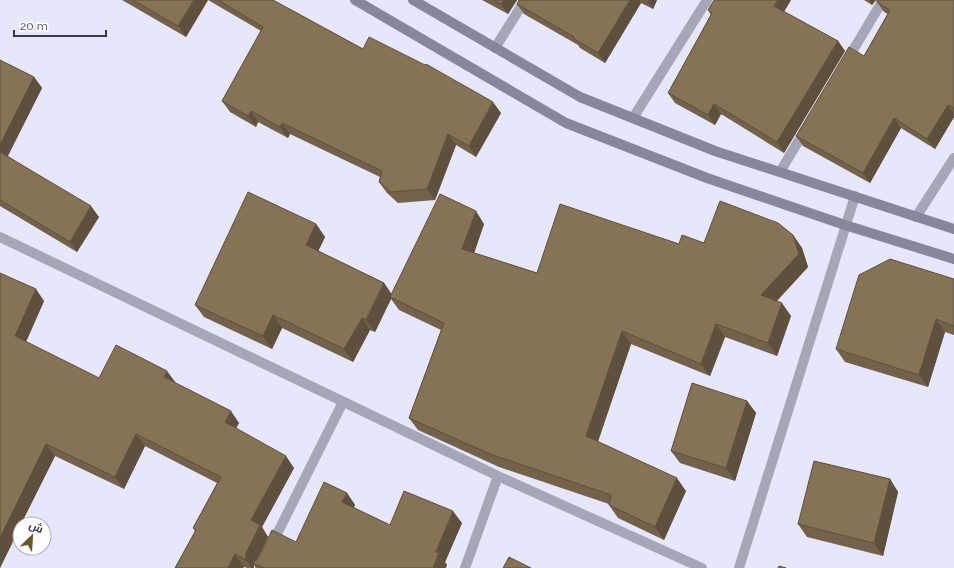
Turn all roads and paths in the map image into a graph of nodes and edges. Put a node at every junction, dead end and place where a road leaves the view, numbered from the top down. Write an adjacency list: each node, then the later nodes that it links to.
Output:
1 (355, 0): 14 (street)
2 (413, 0): 6 (street)
3 (525, 0): 6 (street)
4 (707, 0): 8 (street)
5 (883, 0): 7 (street)
6 (495, 48): 8 (street)
7 (840, 73)
8 (633, 118): 11 (street)
9 (812, 119): 11 (street)
10 (954, 158): 13 (street)
11 (780, 172): 12 (street)
12 (854, 196): 13 (street); 14 (street)
13 (916, 217): 15 (street)
14 (845, 225): 17 (street); 23 (street)
15 (954, 228)
16 (0, 238): 18 (street)
17 (954, 259)
18 (343, 402): 19 (street); 20 (street)
19 (498, 476): 21 (street); 22 (street)
20 (260, 568)
21 (465, 568)
22 (702, 568)
23 (739, 568)

